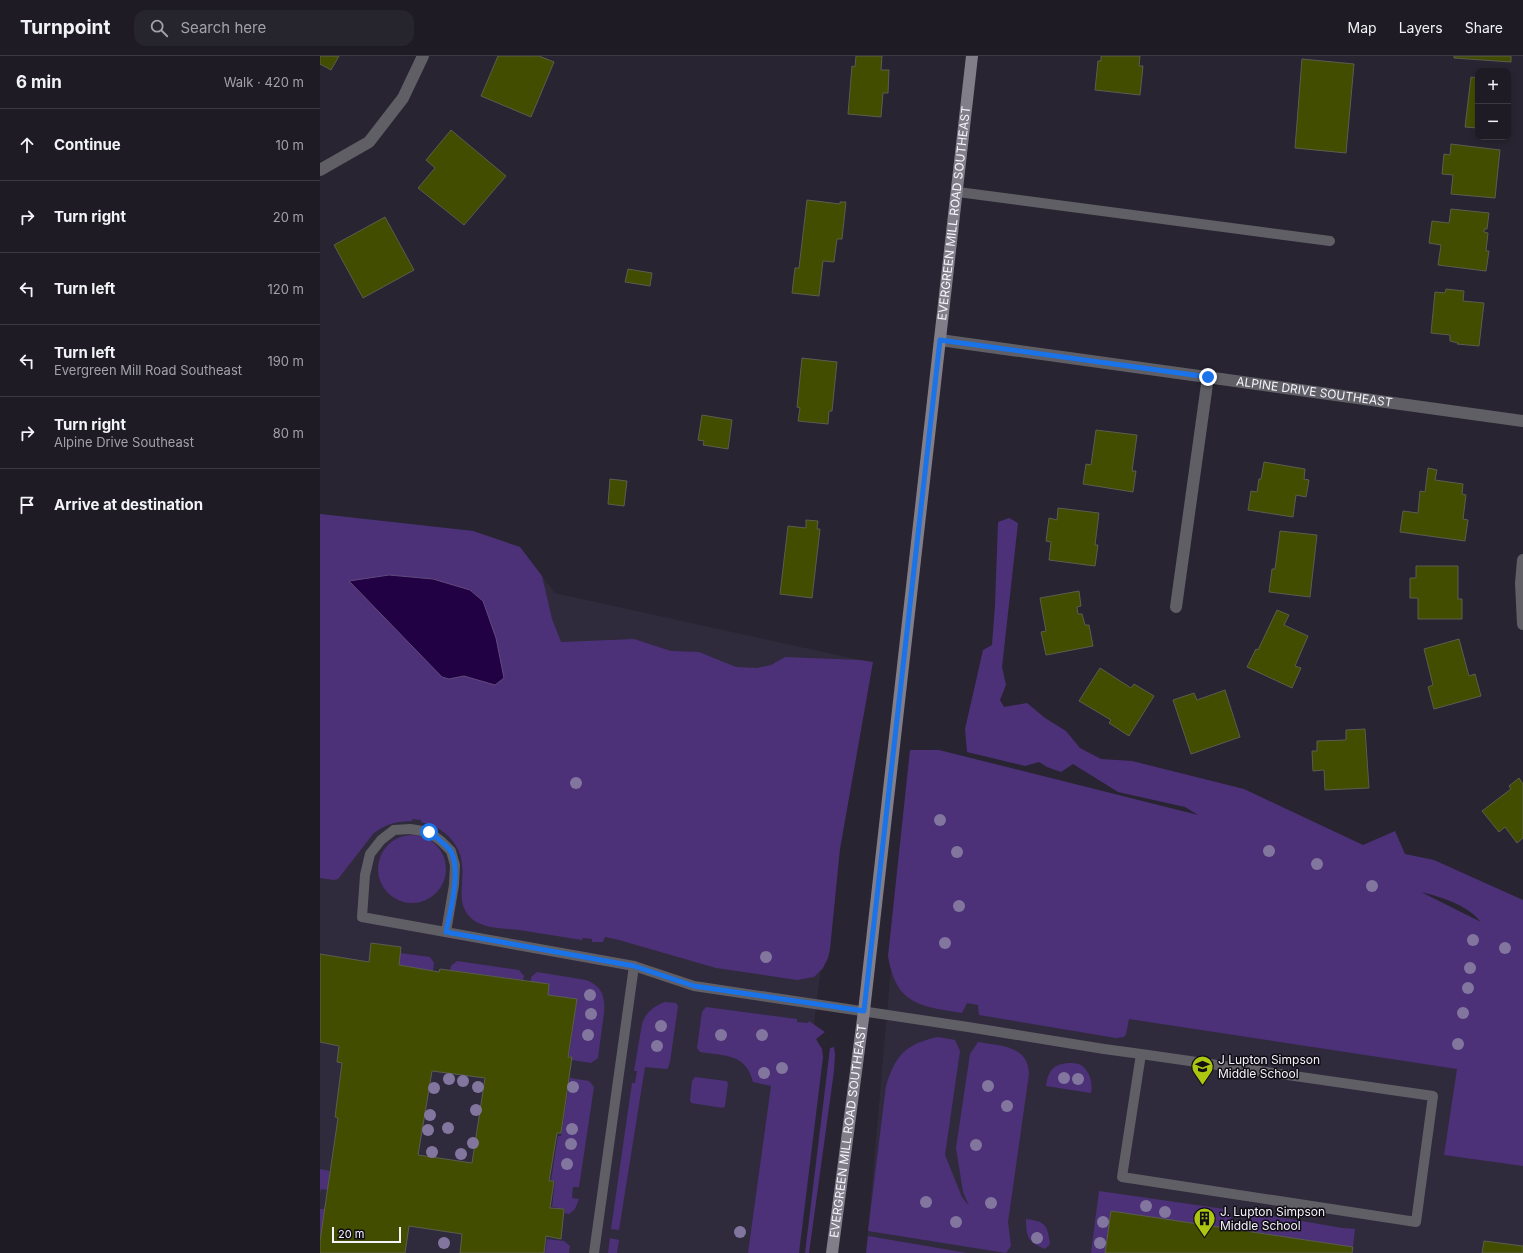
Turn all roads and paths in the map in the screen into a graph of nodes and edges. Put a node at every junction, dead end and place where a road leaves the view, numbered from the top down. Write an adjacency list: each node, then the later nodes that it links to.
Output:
1 (423, 56): 3 (street)
2 (972, 56): 4 (main road, EVERGREEN MILL ROAD SOUTHEAST)
3 (320, 170)
4 (958, 192): 5 (lane); 6 (main road, EVERGREEN MILL ROAD SOUTHEAST)
5 (1330, 241)
6 (940, 340): 7 (street, ALPINE DRIVE SOUTHEAST); 14 (main road, EVERGREEN MILL ROAD SOUTHEAST)
7 (1208, 377): 8 (street, ALPINE DRIVE SOUTHEAST); 10 (street)
8 (1523, 421)
9 (1523, 560): 11 (street)
10 (1176, 607)
11 (1523, 624)
12 (446, 932): 12 (lane); 13 (lane)
13 (634, 966): 14 (lane); 16 (lane)
14 (864, 1011): 15 (lane); 17 (main road, EVERGREEN MILL ROAD SOUTHEAST)
15 (1141, 1054): 15 (lane)
16 (594, 1253)
17 (832, 1253)

